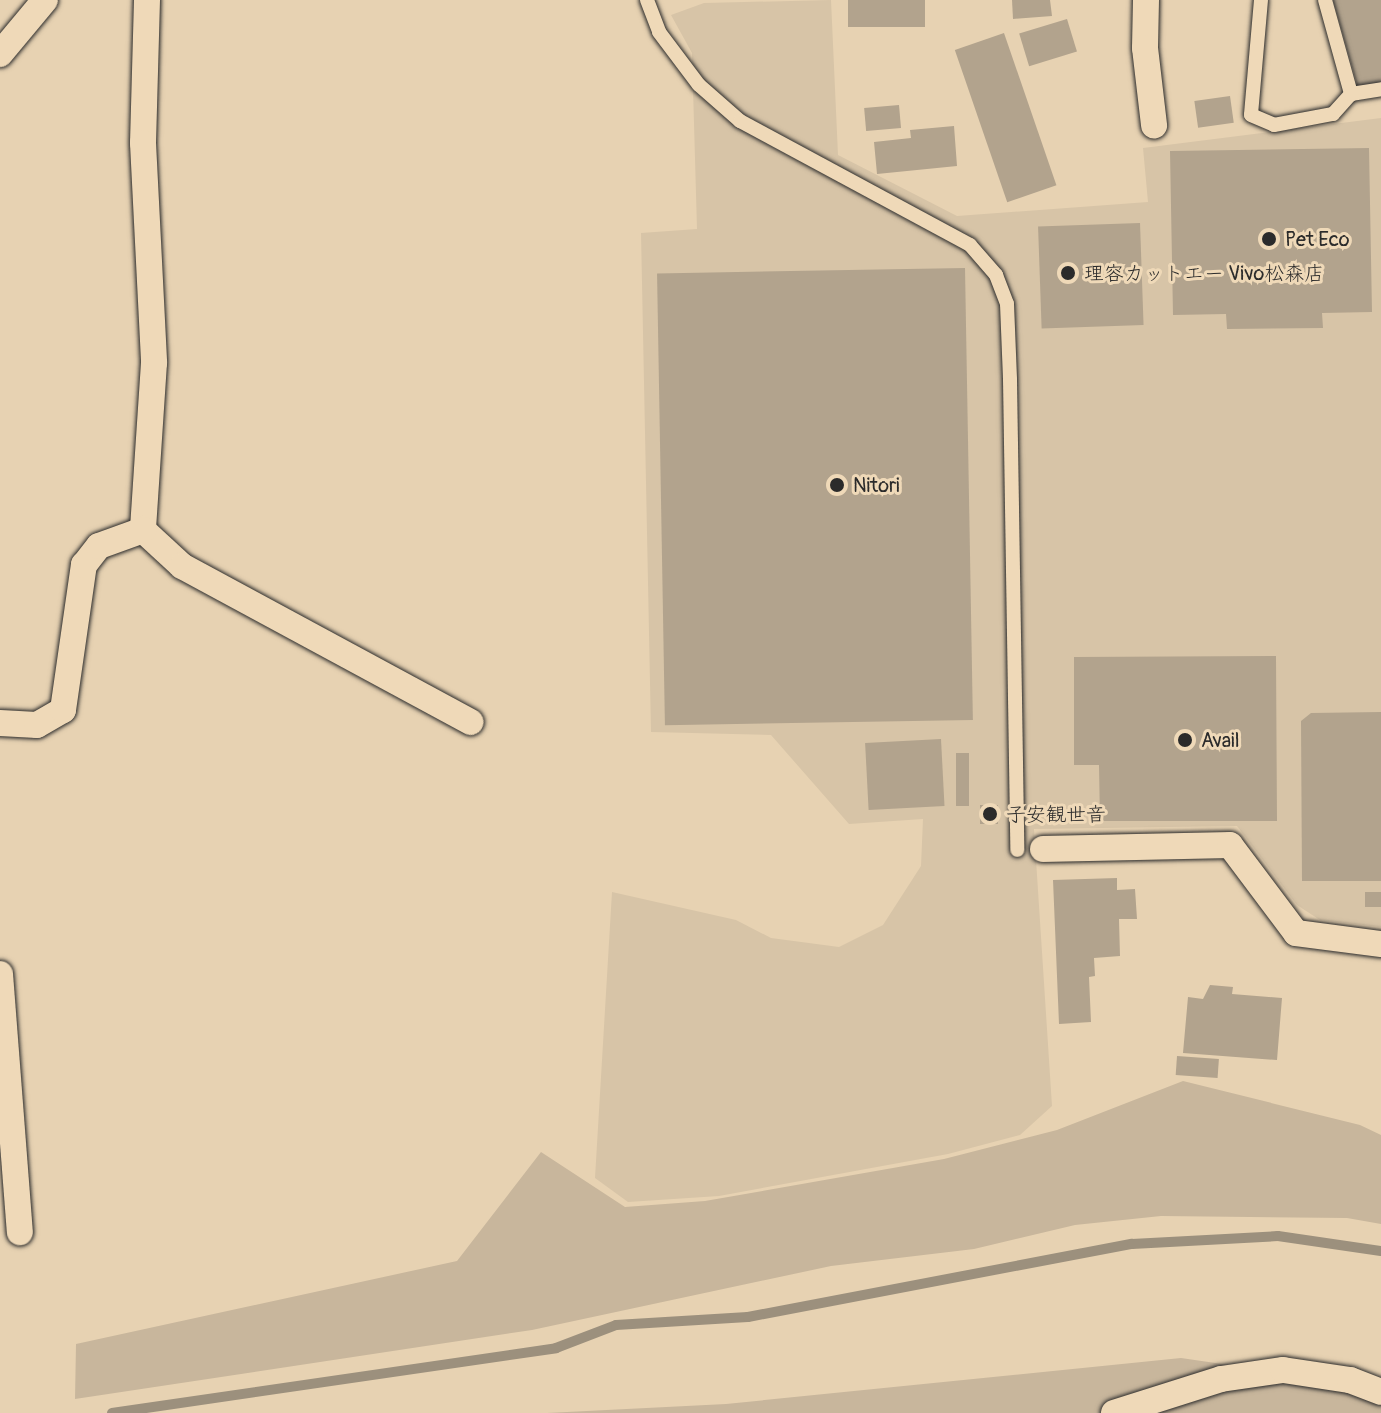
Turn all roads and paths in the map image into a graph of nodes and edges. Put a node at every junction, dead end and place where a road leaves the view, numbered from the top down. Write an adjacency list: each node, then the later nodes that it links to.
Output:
1 (45, 0): 7 (street)
2 (147, 0): 11 (street)
3 (647, 0): 14 (lane)
4 (1146, 0): 10 (street)
5 (1261, 0): 9 (lane)
6 (1325, 0): 9 (lane)
7 (0, 54)
8 (1381, 89): 9 (lane)
9 (1351, 94)
10 (1154, 125)
11 (143, 530): 12 (street); 13 (street)
12 (471, 722)
13 (0, 723)
14 (1030, 850): 15 (street)
15 (1381, 944)
16 (0, 974): 17 (street)
17 (20, 1232)
18 (1381, 1392): 19 (street)
19 (1114, 1413)

